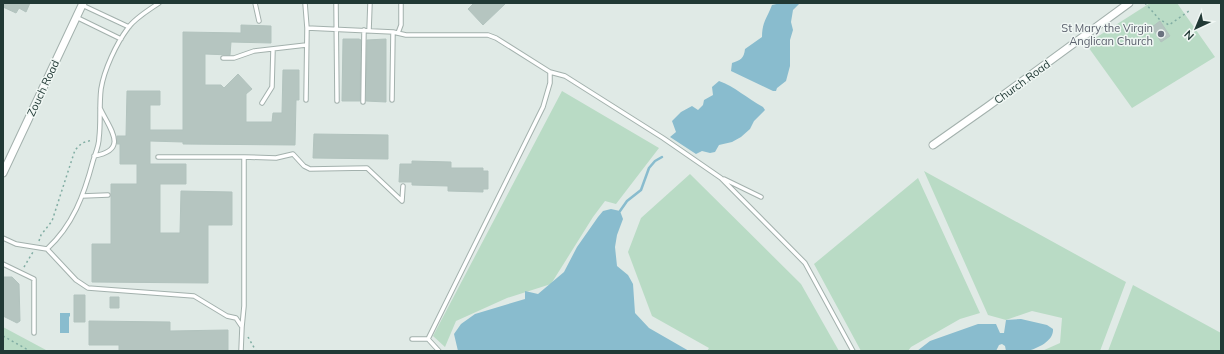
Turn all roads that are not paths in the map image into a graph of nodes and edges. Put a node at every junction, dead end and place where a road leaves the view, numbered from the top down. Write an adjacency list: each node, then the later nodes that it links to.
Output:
1 (158, 3): 11 (lane)
2 (255, 3): 10 (lane)
3 (306, 3): 12 (lane)
4 (336, 3): 13 (lane)
5 (370, 3): 15 (lane)
6 (401, 3): 17 (lane)
7 (1129, 3): 29 (street, Church Road)
8 (82, 4): 9 (street, Zouch Road); 11 (lane)
9 (76, 17): 18 (lane); 33 (street, Zouch Road)
10 (259, 21)
11 (129, 27): 18 (lane)
12 (307, 28): 13 (lane); 19 (lane)
13 (337, 29): 14 (lane); 25 (lane)
14 (364, 30): 15 (lane); 26 (lane)
15 (369, 31): 16 (lane)
16 (393, 32): 17 (lane); 24 (lane)
17 (398, 33): 22 (lane)
18 (121, 39): 28 (lane)
19 (306, 46): 20 (lane); 23 (lane)
20 (273, 50): 21 (lane); 27 (lane)
21 (223, 58)
22 (550, 72): 34 (lane); 45 (lane)
23 (306, 100)
24 (392, 100)
25 (337, 101)
26 (363, 102)
27 (262, 103)
28 (100, 107): 30 (lane); 30 (lane)
29 (933, 145)
30 (94, 156): 36 (lane)
31 (158, 157): 32 (lane)
32 (244, 157): 35 (lane); 42 (lane)
33 (3, 173)
34 (721, 178): 38 (lane); 48 (lane)
35 (403, 186)
36 (82, 196): 37 (lane); 40 (lane)
37 (108, 196)
38 (761, 197)
39 (3, 238): 40 (lane)
40 (47, 249): 42 (lane)
41 (3, 264): 43 (lane)
42 (242, 326): 46 (lane)
43 (34, 333)
44 (412, 339): 45 (lane)
45 (428, 339): 47 (lane)
46 (242, 351)
47 (439, 351)
48 (853, 351)

